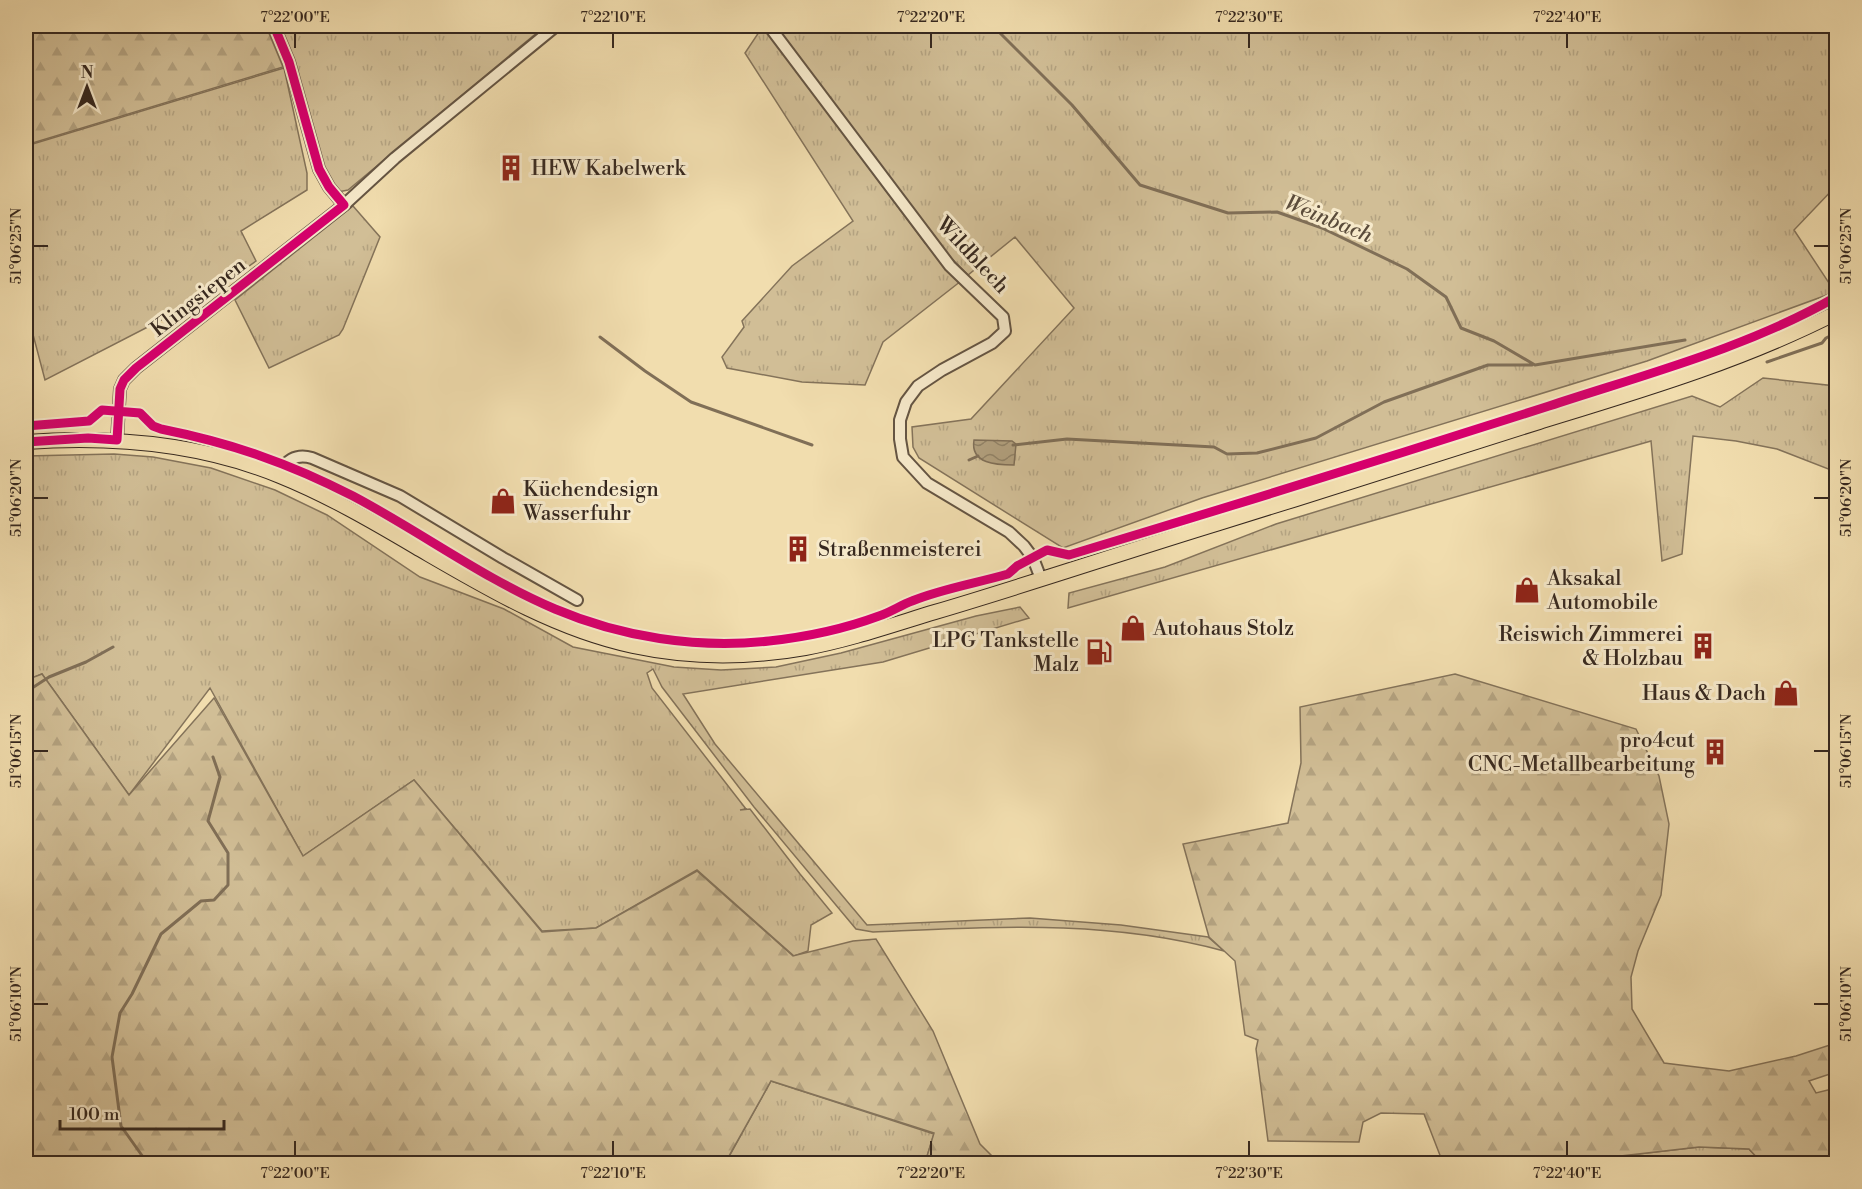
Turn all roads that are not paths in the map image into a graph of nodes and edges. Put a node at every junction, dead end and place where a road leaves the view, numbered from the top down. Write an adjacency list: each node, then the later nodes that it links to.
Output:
1 (274, 26): 4 (street)
2 (556, 26): 4 (street, Klingsiepen)
3 (770, 27): 9 (street, Wildblech)
4 (344, 206): 6 (street, Klingsiepen)
5 (1836, 313): 9 (main road)
6 (117, 440): 7 (main road); 8 (main road)
7 (26, 442)
8 (278, 475): 9 (main road); 10 (street)
9 (1041, 579)
10 (577, 600)

